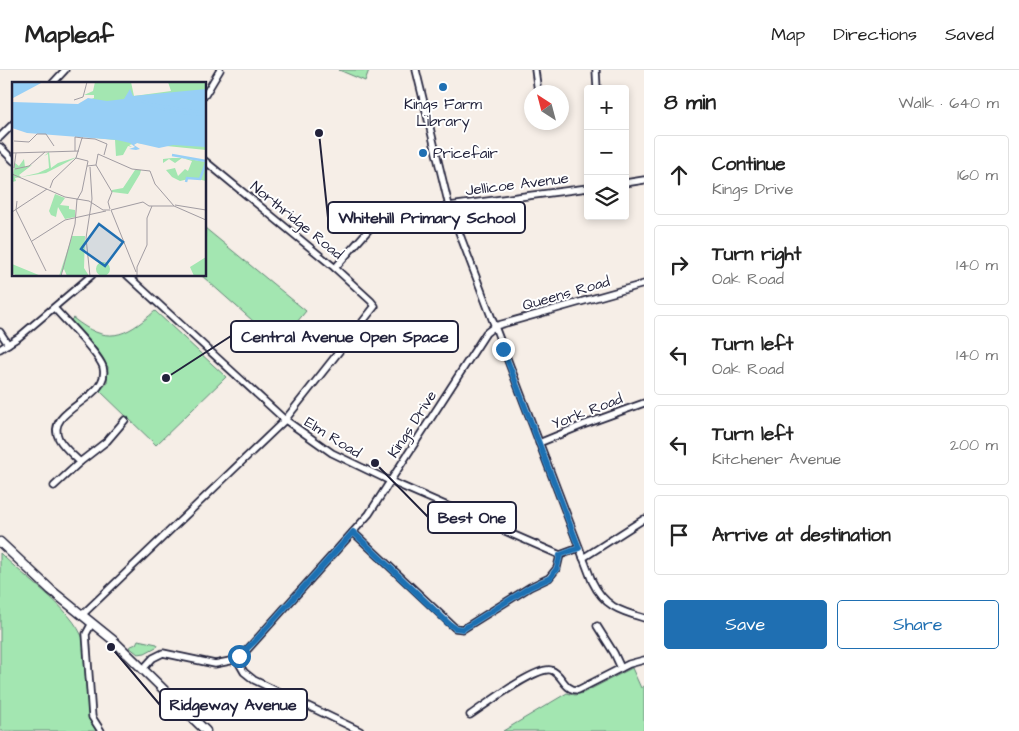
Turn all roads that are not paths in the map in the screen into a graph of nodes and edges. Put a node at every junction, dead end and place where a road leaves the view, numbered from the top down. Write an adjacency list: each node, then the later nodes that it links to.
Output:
1 (65, 70): 6 (street)
2 (220, 70): 9 (street)
3 (416, 70): 18 (street)
4 (535, 70): 7 (street)
5 (596, 70): 8 (street)
6 (54, 82)
7 (537, 85)
8 (597, 85)
9 (206, 93)
10 (12, 125): 11 (street)
11 (0, 137)
12 (0, 147): 13 (street)
13 (12, 159)
14 (206, 162): 19 (street, Northridge Road)
15 (644, 180): 16 (street)
16 (629, 182)
17 (584, 189): 18 (street, Jellicoe Avenue)
18 (450, 206): 19 (street, Jellicoe Avenue); 24 (street)
19 (335, 268): 30 (street, Northridge Road)
20 (91, 276): 23 (street)
21 (128, 276): 30 (street, Elm Road)
22 (644, 284): 24 (street, Queens Road)
23 (54, 308): 26 (street); 32 (street)
24 (494, 327): 31 (street); 33 (street, Kings Drive)
25 (0, 332): 26 (street)
26 (8, 344): 27 (street)
27 (0, 349)
28 (644, 403): 31 (street, York Road)
29 (125, 420): 32 (street)
30 (285, 420): 33 (street, Elm Road); 41 (street)
31 (540, 443): 38 (street)
32 (80, 462): 34 (street)
33 (390, 481): 36 (street, Kings Drive); 39 (street, Elm Road)
34 (54, 486)
35 (644, 519): 40 (street)
36 (353, 532): 39 (street); 45 (street, Kings Drive)
37 (0, 542): 41 (street)
38 (579, 548): 39 (street); 40 (street)
39 (560, 555)
40 (583, 558): 42 (street)
41 (82, 615): 43 (street)
42 (644, 618)
43 (92, 623): 48 (street); 50 (street)
44 (597, 626): 47 (street)
45 (236, 658): 48 (street, Kings Drive); 52 (street)
46 (644, 660): 47 (street)
47 (620, 668): 49 (street)
48 (143, 669): 51 (street)
49 (470, 715)
50 (101, 731)
51 (206, 731)
52 (360, 731)

